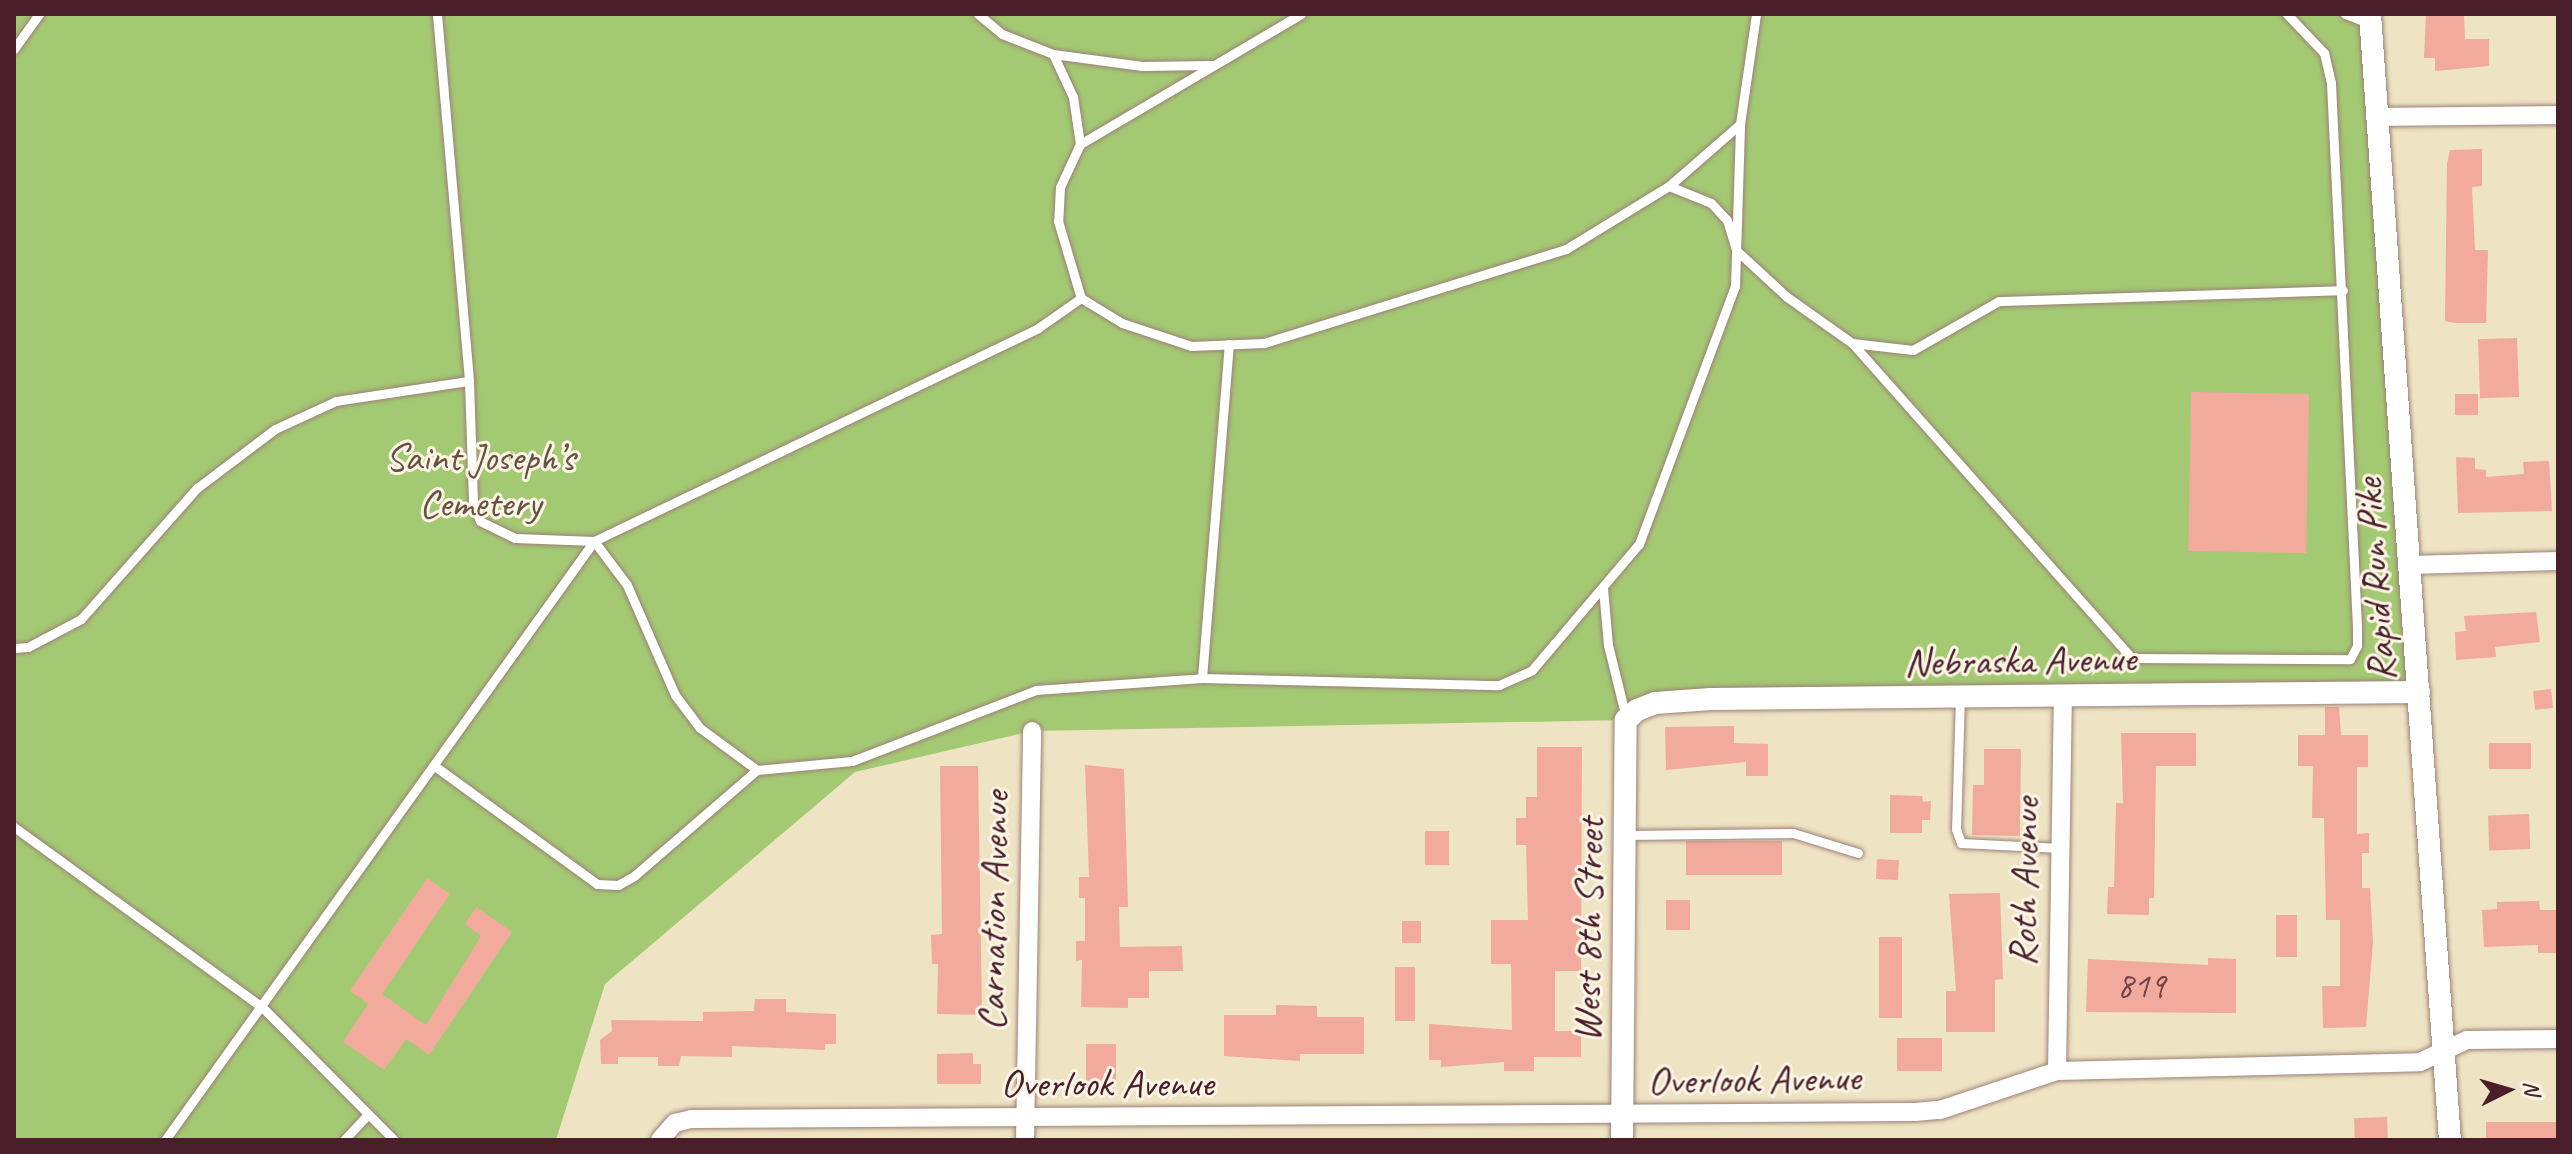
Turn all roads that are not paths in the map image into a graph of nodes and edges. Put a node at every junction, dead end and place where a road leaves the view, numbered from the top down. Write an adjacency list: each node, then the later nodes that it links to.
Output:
1 (39, 14): 9 (lane)
2 (437, 14): 22 (lane)
3 (978, 14): 10 (lane)
4 (1301, 14): 11 (lane)
5 (1756, 14): 14 (lane)
6 (2287, 14): 18 (lane)
7 (2345, 14): 8 (lane)
8 (2371, 19): 13 (street, Rapid Run Pike)
9 (14, 49)
10 (1053, 54): 11 (lane); 15 (lane)
11 (1216, 65): 15 (lane)
12 (2558, 115): 13 (street)
13 (2378, 117): 25 (street, Rapid Run Pike)
14 (1740, 124): 16 (lane); 17 (lane)
15 (1080, 144): 19 (lane)
16 (1669, 186): 17 (lane); 21 (lane)
17 (1736, 250): 20 (lane); 26 (lane)
18 (2343, 290): 20 (lane); 20 (lane)
19 (1081, 298): 21 (lane); 23 (lane)
20 (1852, 343)
21 (1229, 344): 28 (lane)
22 (469, 381): 23 (lane); 27 (lane)
23 (594, 541): 34 (lane); 35 (lane)
24 (2558, 561): 25 (street)
25 (2409, 565): 29 (street, Rapid Run Pike)
26 (1603, 588): 28 (lane); 32 (lane)
27 (14, 648)
28 (1202, 678): 35 (lane)
29 (2419, 692): 30 (street, Nebraska Avenue); 42 (street, Rapid Run Pike)
30 (2063, 695): 31 (street, Nebraska Avenue); 38 (street, Roth Avenue)
31 (1960, 696): 32 (street, Nebraska Avenue); 38 (lane)
32 (1626, 720): 37 (street, West 8th Street)
33 (1032, 731): 46 (street, Carnation Avenue)
34 (436, 767): 35 (lane); 40 (lane)
35 (757, 770)
36 (14, 827): 40 (lane)
37 (1625, 835): 39 (lane); 45 (street, West 8th Street)
38 (2061, 848): 43 (street, Roth Avenue)
39 (1858, 853)
40 (262, 1007): 44 (lane); 47 (lane)
41 (2558, 1039): 42 (street, Overlook Avenue)
42 (2444, 1050): 43 (street, Overlook Avenue); 53 (street, Rapid Run Pike)
43 (2057, 1071): 45 (street, Overlook Avenue)
44 (368, 1114): 48 (lane); 49 (lane)
45 (1623, 1117): 46 (street, Overlook Avenue); 52 (street, West 8th Street)
46 (1026, 1119): 50 (street, Overlook Avenue); 51 (street, Carnation Avenue)
47 (165, 1140)
48 (344, 1140)
49 (394, 1140)
50 (660, 1140)
51 (1025, 1140)
52 (1622, 1140)
53 (2450, 1140)

